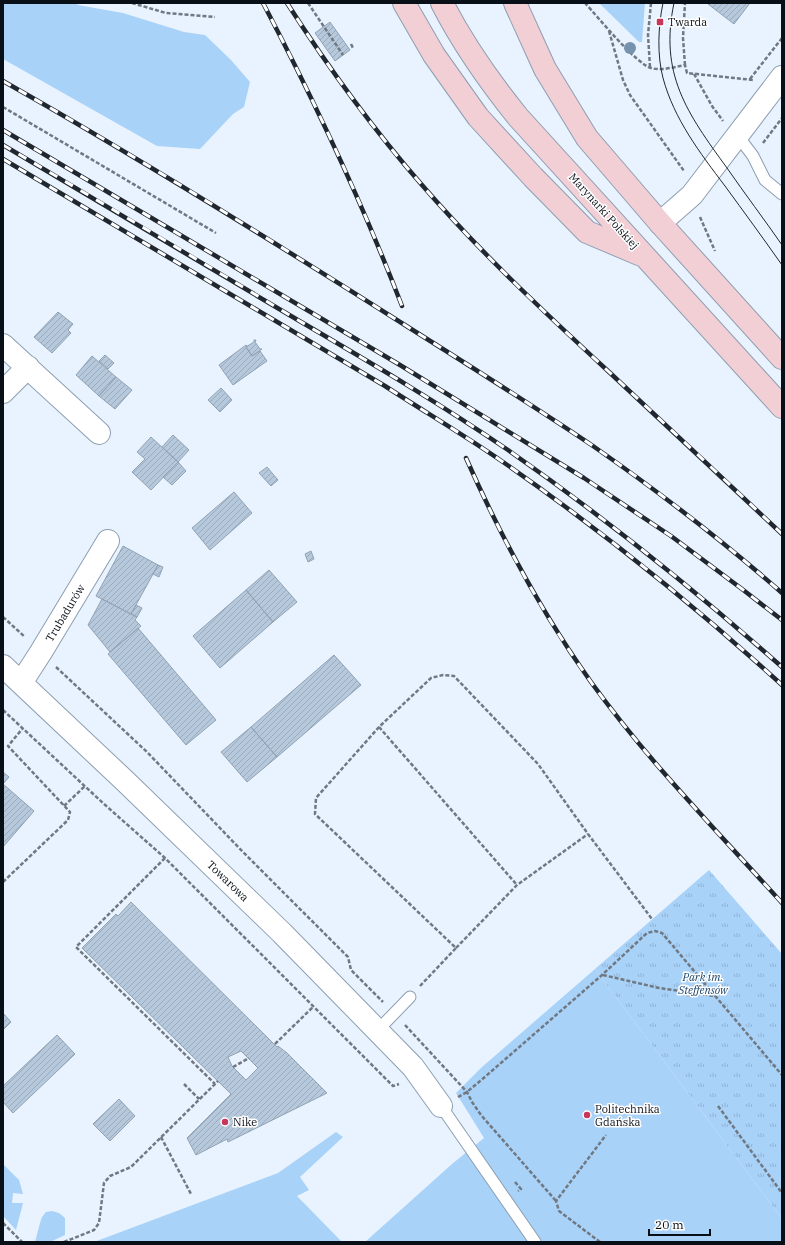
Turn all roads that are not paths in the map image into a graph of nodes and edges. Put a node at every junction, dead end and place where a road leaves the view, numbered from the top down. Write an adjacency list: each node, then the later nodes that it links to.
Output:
1 (404, 3): 8 (main road)
2 (442, 3): 8 (main road, Marynarki Polskiej)
3 (515, 3): 7 (main road)
4 (782, 77): 5 (street)
5 (738, 136): 6 (lane); 7 (street)
6 (782, 194)
7 (660, 223): 10 (main road)
8 (645, 256): 13 (main road, Marynarki Polskiej)
9 (3, 345): 11 (street)
10 (782, 358)
11 (28, 367): 12 (street); 14 (street)
12 (3, 392)
13 (782, 407)
14 (99, 433)
15 (108, 541): 17 (street, Trubadurów)
16 (3, 666): 17 (street, Towarowa)
17 (21, 683): 19 (street, Towarowa)
18 (410, 997): 19 (lane)
19 (376, 1031): 20 (street, Towarowa)
20 (442, 1106): 21 (lane)
21 (535, 1242)

